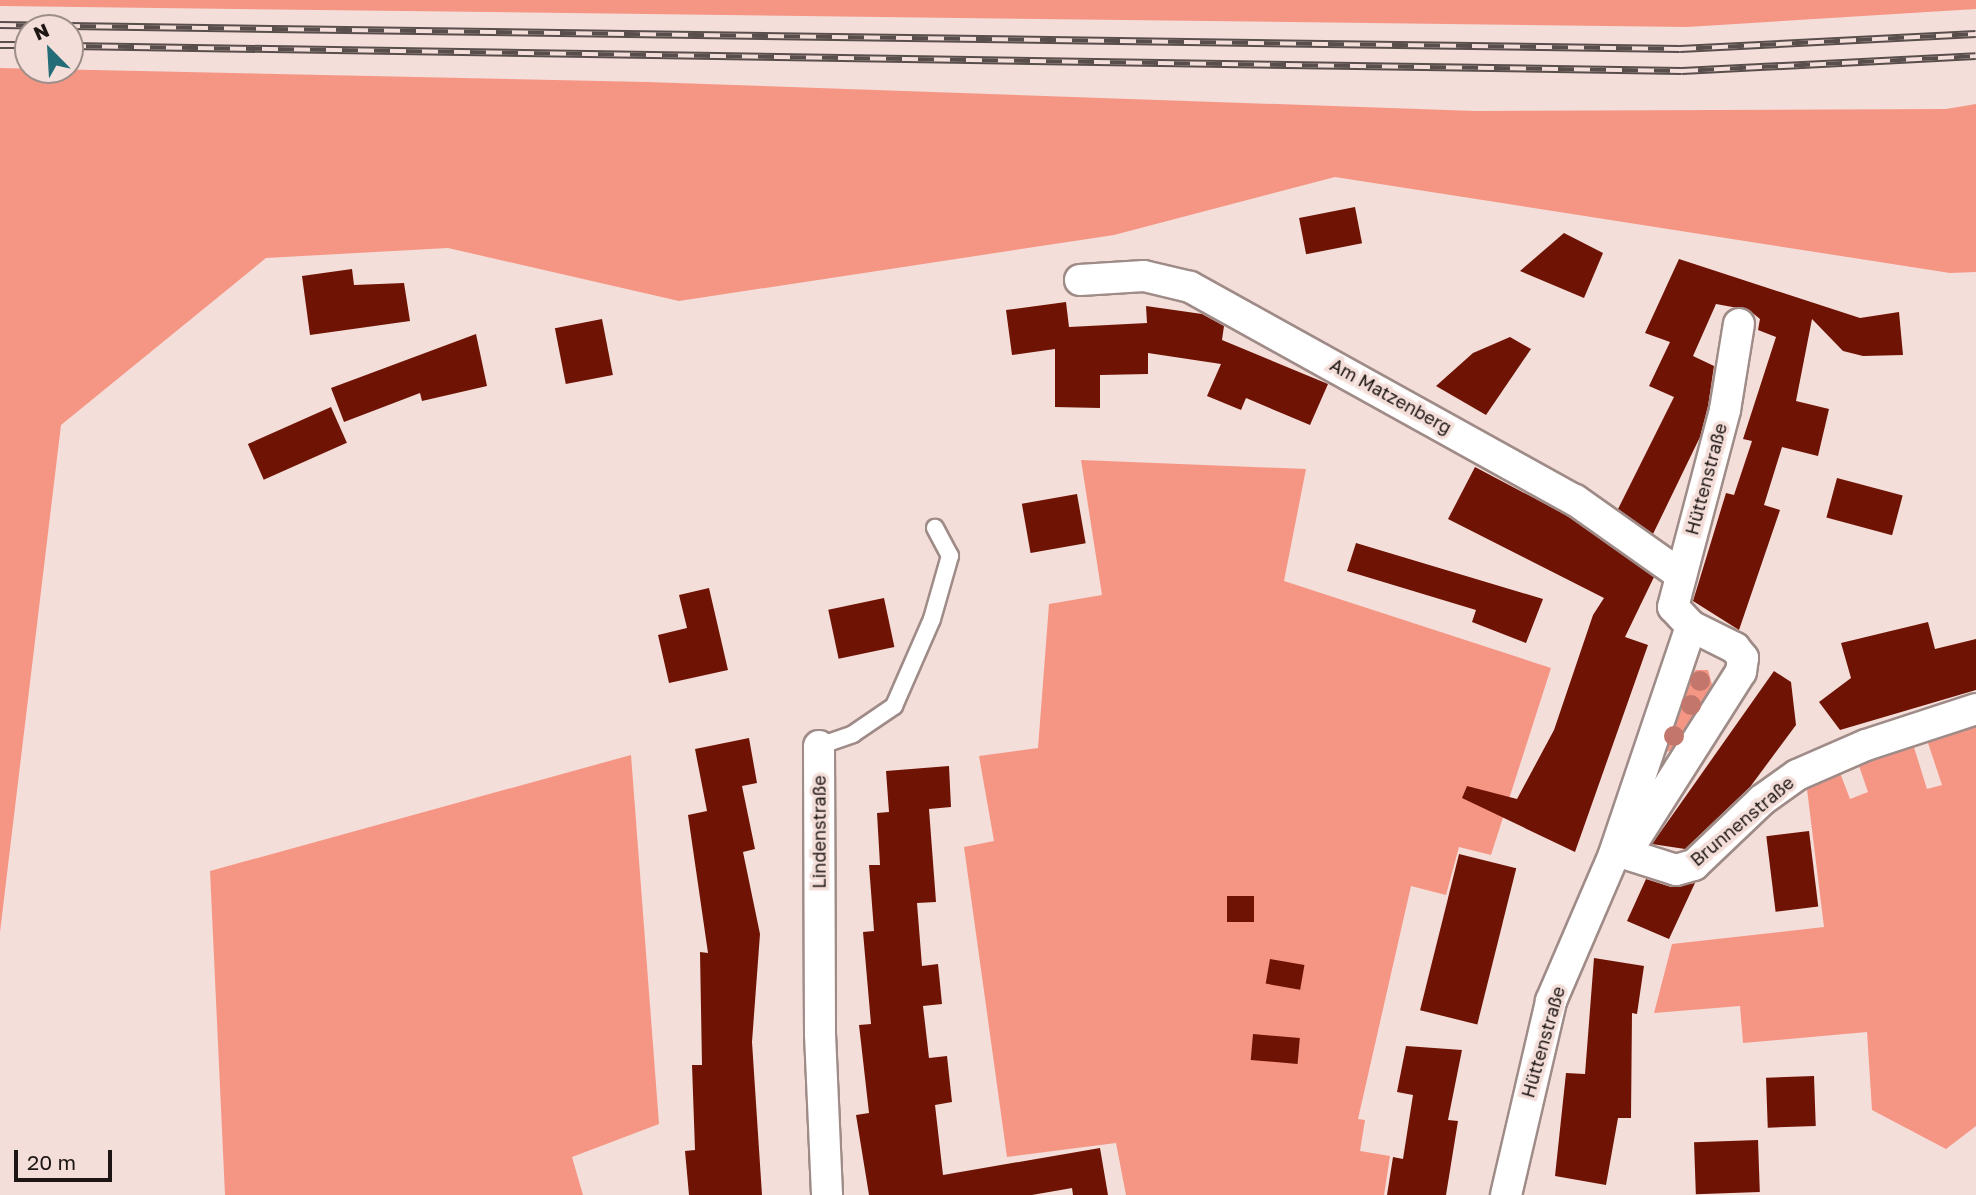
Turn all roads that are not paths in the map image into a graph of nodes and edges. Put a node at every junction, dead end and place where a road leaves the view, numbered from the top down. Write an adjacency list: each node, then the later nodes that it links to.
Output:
1 (1080, 280): 4 (street, Am Matzenberg)
2 (1739, 324): 4 (street, Hüttenstraße)
3 (935, 528): 7 (lane, Lindenstraße)
4 (1681, 575): 5 (street, Hüttenstraße)
5 (1691, 626): 8 (street, Hüttenstraße); 8 (street, Hüttenstraße)
6 (1976, 709): 8 (street, Brunnenstraße)
7 (819, 746): 9 (street, Lindenstraße)
8 (1620, 855): 10 (street, Hüttenstraße)
9 (827, 1195)
10 (1506, 1195)

